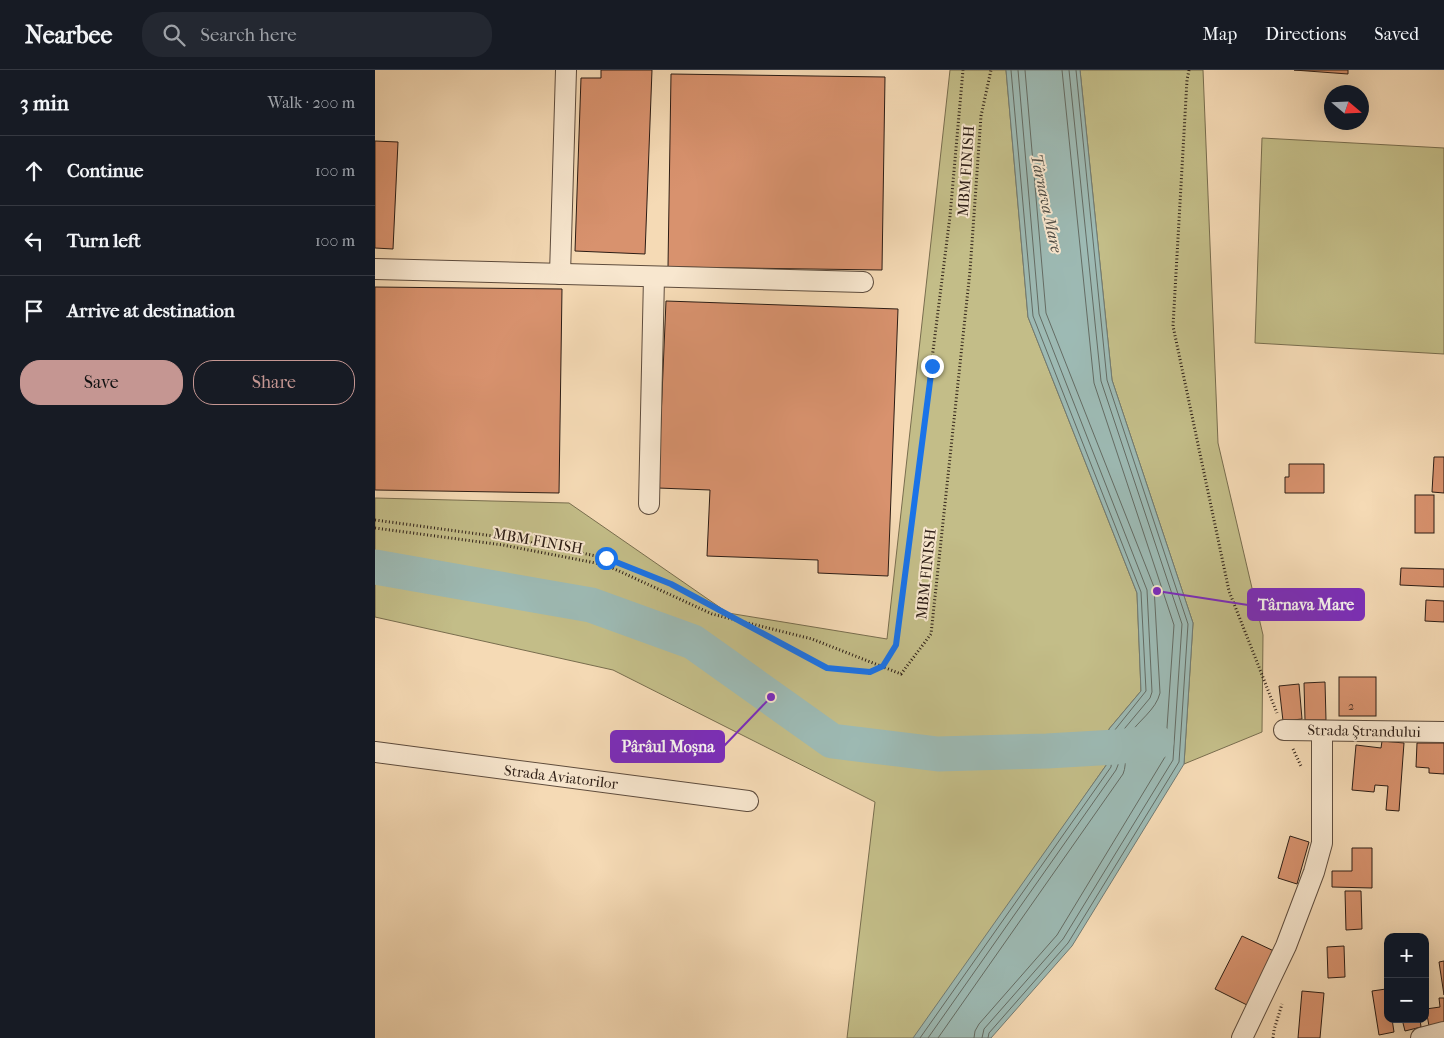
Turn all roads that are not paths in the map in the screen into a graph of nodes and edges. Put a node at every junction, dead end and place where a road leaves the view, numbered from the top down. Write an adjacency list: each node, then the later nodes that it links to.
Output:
1 (566, 70): 3 (street)
2 (375, 269): 3 (street)
3 (560, 274): 4 (street)
4 (654, 277): 5 (street); 6 (street)
5 (863, 282)
6 (649, 504)
7 (1284, 730): 8 (street, Strada Ştrandului)
8 (1322, 730): 9 (street, Strada Ştrandului); 12 (street)
9 (1444, 732)
10 (375, 752): 11 (street, Strada Aviatorilor)
11 (748, 801)
12 (1242, 1038)

